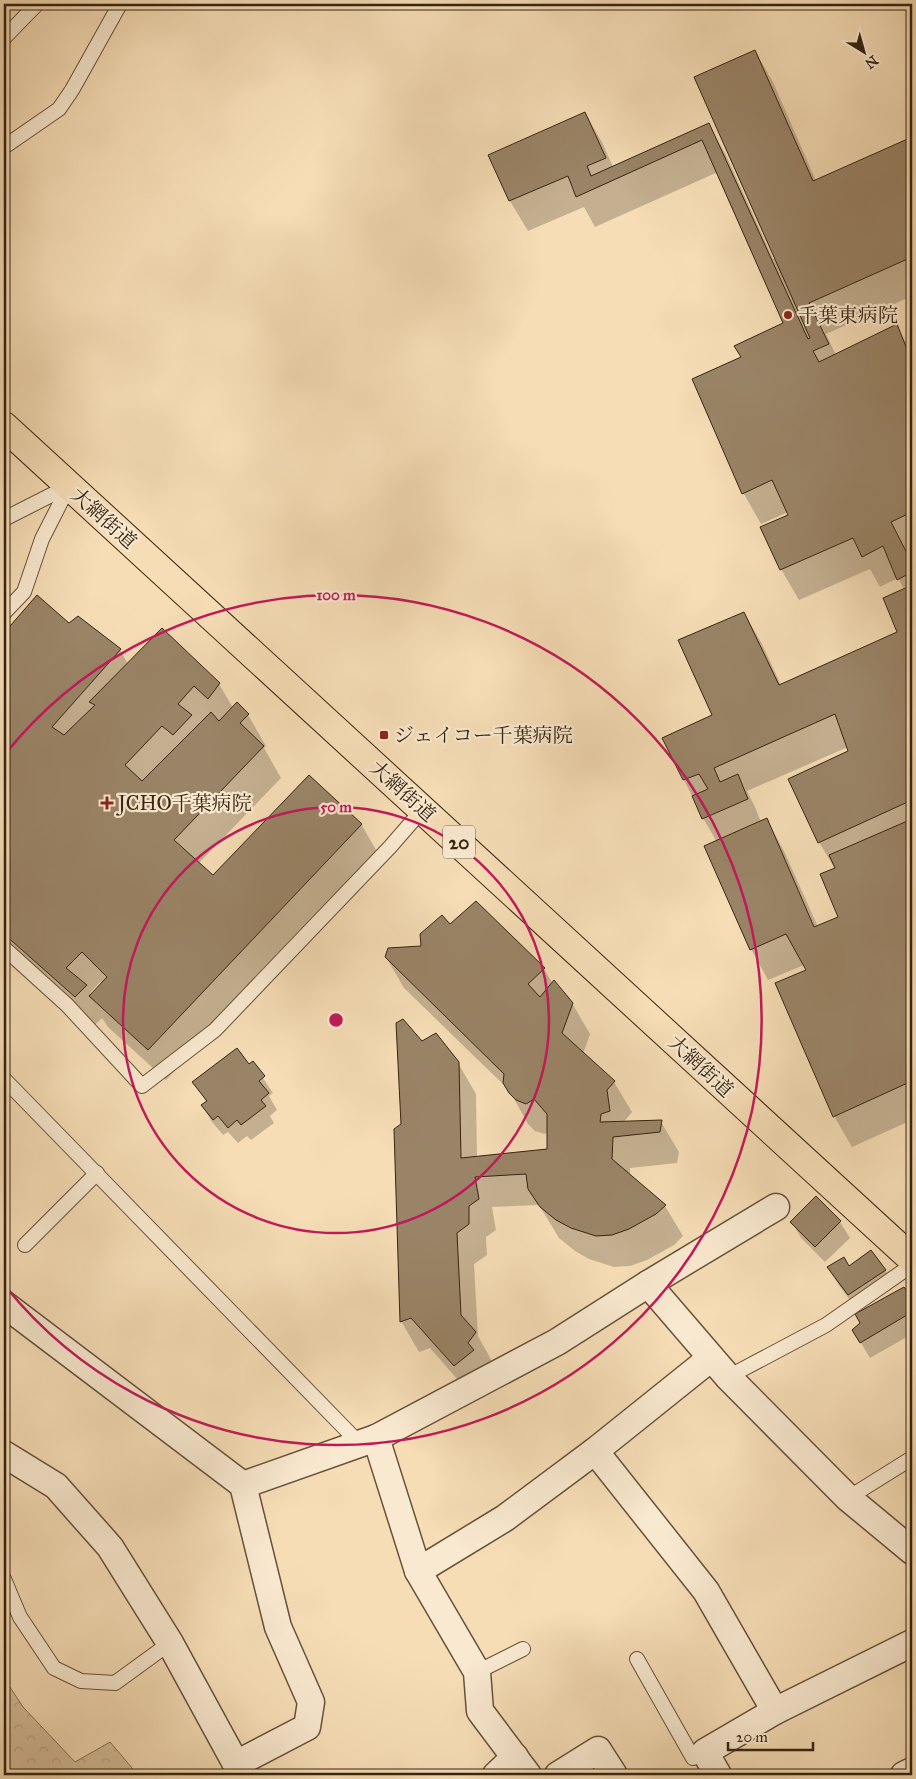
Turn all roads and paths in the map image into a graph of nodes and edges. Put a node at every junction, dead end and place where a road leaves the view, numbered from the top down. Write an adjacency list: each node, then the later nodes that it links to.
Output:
1 (37, 4): 3 (lane)
2 (120, 4): 4 (lane)
3 (4, 38)
4 (4, 147)
5 (4, 426): 6 (main road, 大網街道 / 20)
6 (69, 486): 7 (lane); 8 (lane); 9 (main road, 大網街道 / 20)
7 (4, 519)
8 (4, 613)
9 (423, 809): 10 (lane); 15 (main road, 大網街道 / 20)
10 (4, 948)
11 (4, 1079): 12 (lane)
12 (97, 1173): 14 (lane); 21 (lane)
13 (776, 1207): 17 (street)
14 (25, 1245)
15 (912, 1259)
16 (912, 1265): 20 (lane)
17 (648, 1284): 19 (street); 21 (street)
18 (4, 1304): 25 (street)
19 (711, 1358): 20 (street); 22 (street)
20 (728, 1377): 26 (street)
21 (368, 1441): 25 (street); 28 (street)
22 (595, 1451): 28 (street); 35 (street)
23 (4, 1454): 30 (street)
24 (912, 1458): 26 (lane)
25 (243, 1485): 38 (street)
26 (848, 1498): 27 (street)
27 (912, 1552)
28 (418, 1571): 34 (street)
29 (4, 1579): 30 (lane)
30 (170, 1643): 38 (street)
31 (912, 1643): 35 (street)
32 (523, 1649): 34 (lane)
33 (637, 1659): 36 (lane)
34 (477, 1672): 37 (street)
35 (775, 1711): 36 (street)
36 (705, 1752): 43 (street)
37 (521, 1766): 40 (street)
38 (239, 1770)
39 (912, 1771): 44 (street)
40 (496, 1775)
41 (558, 1775): 42 (street)
42 (614, 1775)
43 (718, 1775)
44 (904, 1775)

